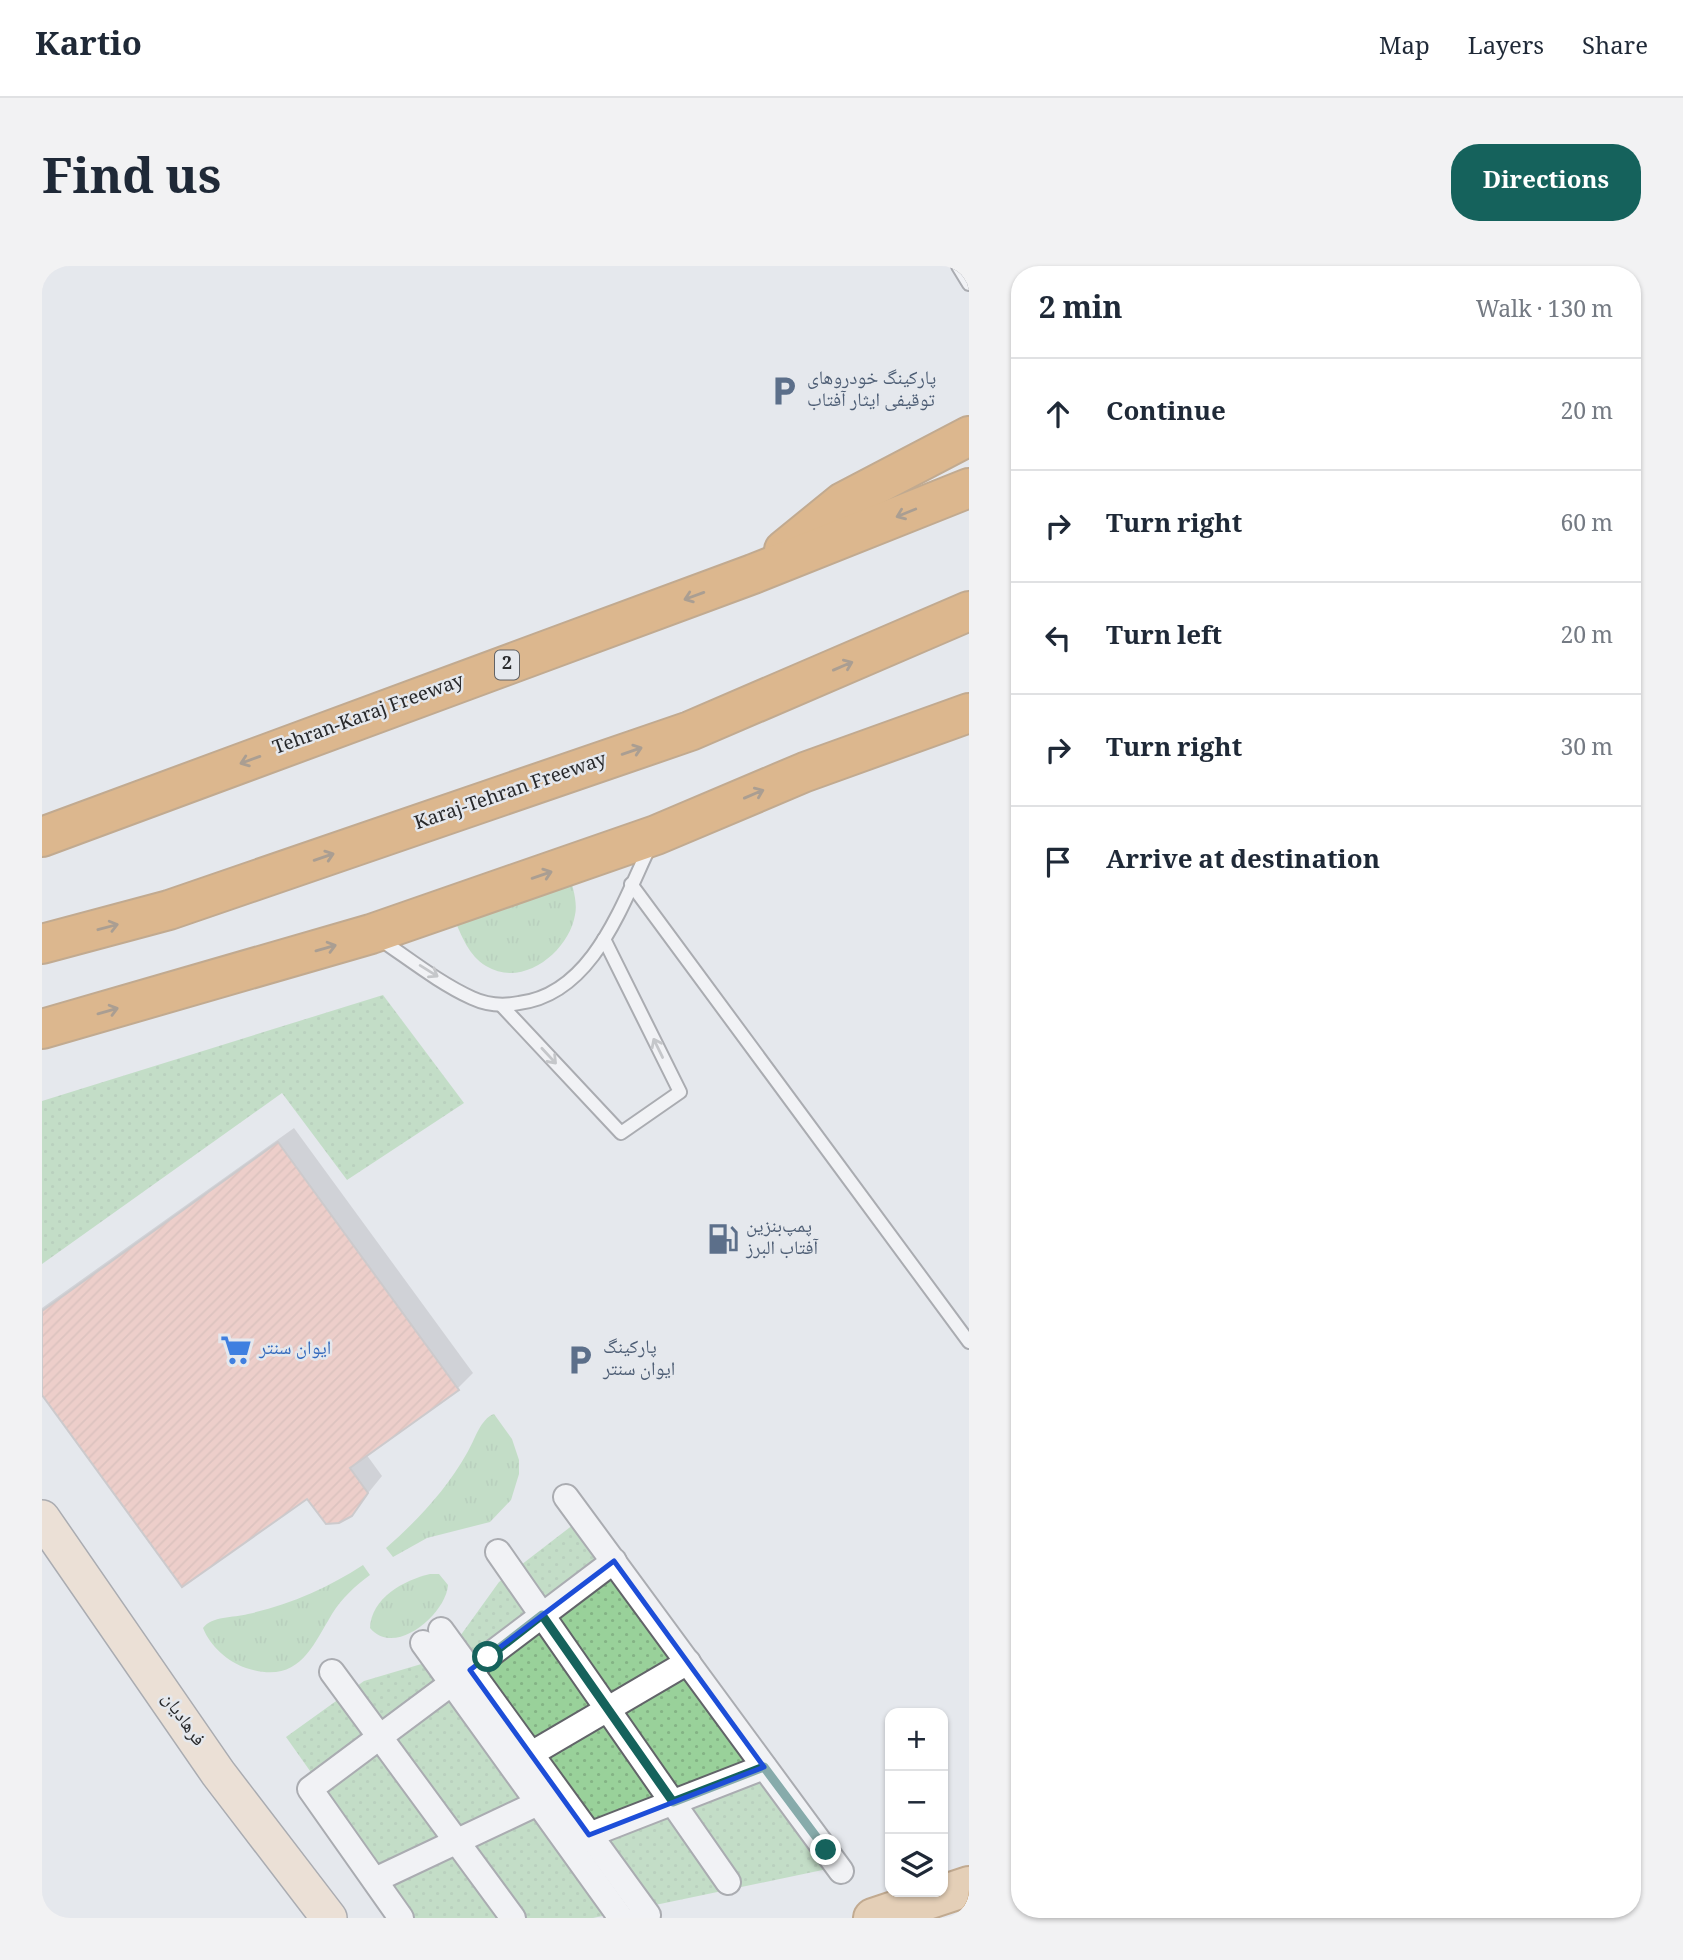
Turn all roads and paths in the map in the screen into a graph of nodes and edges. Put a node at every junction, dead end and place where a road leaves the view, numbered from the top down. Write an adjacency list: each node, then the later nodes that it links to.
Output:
1 (958, 266): 2 (lane)
2 (969, 284)
3 (969, 436): 5 (highway)
4 (969, 488): 5 (highway, Tehran-Karaj Freeway / 2, one-way to 5)
5 (753, 574): 9 (highway, Tehran-Karaj Freeway / 2, one-way to 9)
6 (969, 611): 13 (highway, Karaj-Tehran Freeway, one-way to 6)
7 (969, 713): 8 (highway, one-way to 7)
8 (656, 835): 10 (lane); 11 (highway, one-way to 8)
9 (42, 836)
10 (631, 884): 12 (lane); 16 (lane)
11 (372, 934): 14 (lane, one-way to 14); 15 (highway, one-way to 11)
12 (604, 939): 14 (lane); 14 (lane, one-way to 12)
13 (42, 944)
14 (502, 1006)
15 (42, 1030)
16 (969, 1342)
17 (566, 1497): 20 (street)
18 (42, 1518): 38 (main road, فرهادیان)
19 (498, 1552): 21 (street)
20 (614, 1562): 21 (street); 23 (street)
21 (542, 1615): 25 (street); 26 (street)
22 (432, 1637): 25 (street)
23 (688, 1662): 26 (street); 29 (street)
24 (332, 1672): 27 (street)
25 (461, 1677): 27 (street); 28 (street); 30 (street)
26 (608, 1709): 28 (street); 31 (street)
27 (380, 1737): 33 (street); 35 (street)
28 (531, 1754): 32 (street)
29 (764, 1767): 31 (street); 34 (street)
30 (538, 1802): 33 (street); 41 (street)
31 (673, 1802): 32 (street); 36 (street)
32 (589, 1835): 42 (street)
33 (457, 1841): 35 (street); 40 (street)
34 (841, 1871)
35 (375, 1880): 39 (street)
36 (728, 1882)
37 (969, 1886): 43 (main road)
38 (329, 1918)
39 (401, 1918)
40 (513, 1918)
41 (621, 1918)
42 (639, 1918)
43 (873, 1918)

